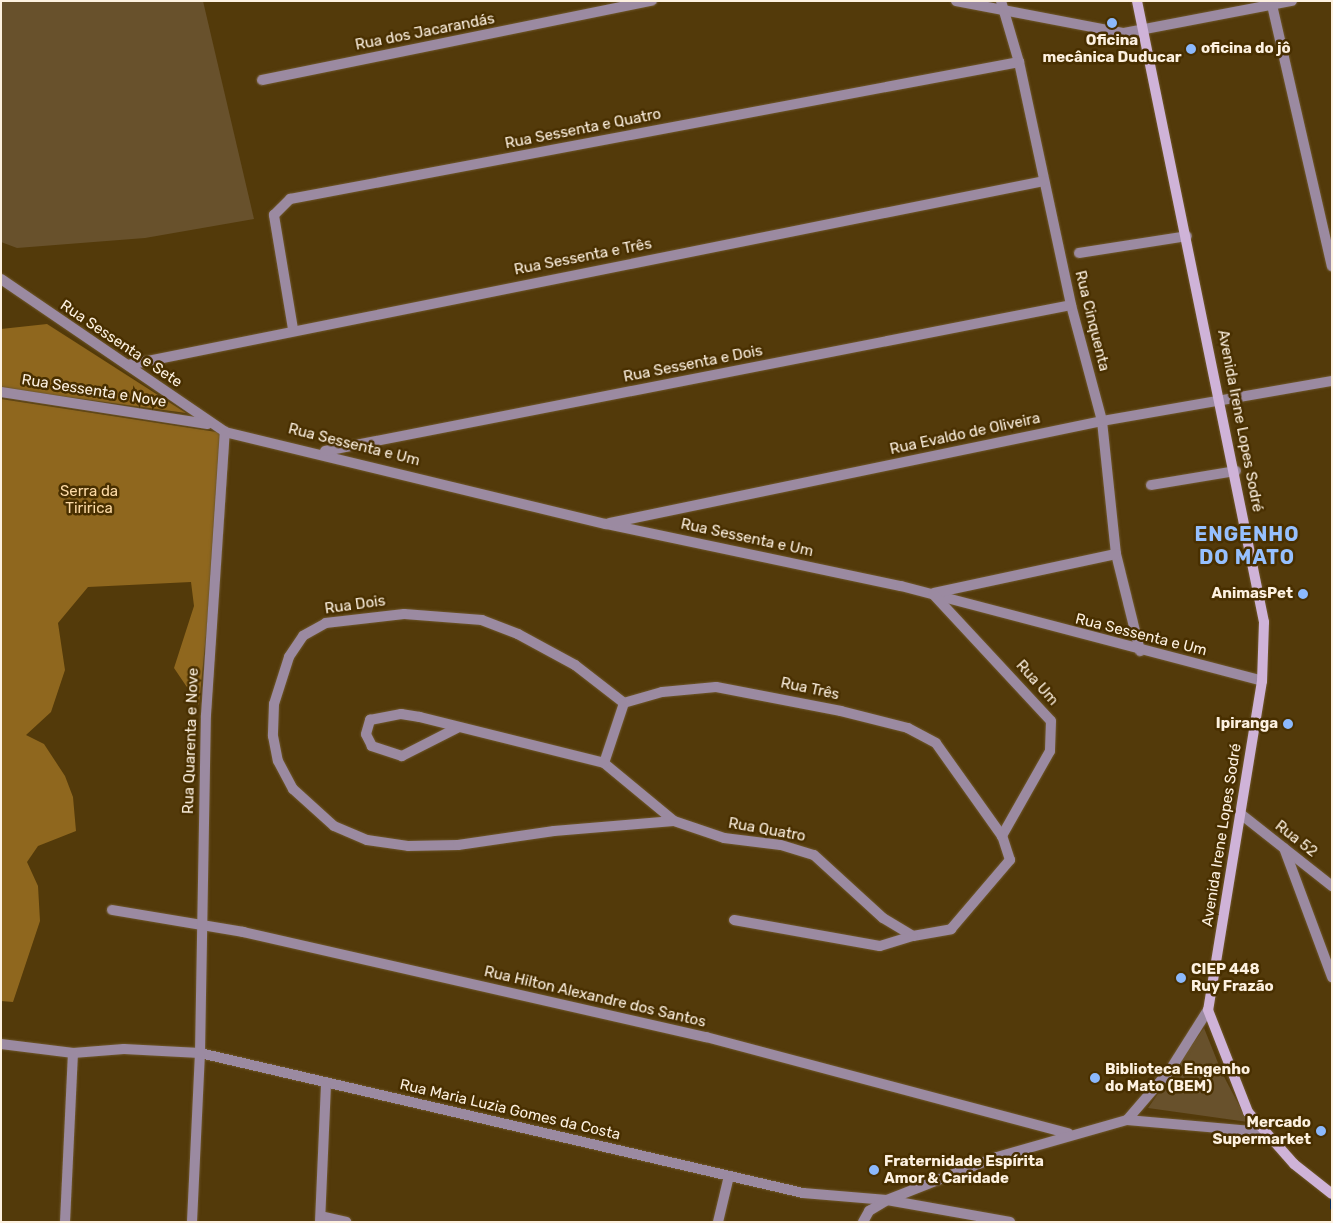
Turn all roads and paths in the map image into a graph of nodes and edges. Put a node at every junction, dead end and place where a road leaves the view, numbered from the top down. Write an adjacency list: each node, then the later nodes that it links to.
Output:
1 (652, 1): 9 (street, Rua dos Jacarandás)
2 (956, 1): 6 (street)
3 (1137, 1): 7 (main road, Avenida Irene Lopes Sodré)
4 (1292, 1): 5 (street)
5 (1272, 5): 7 (street); 13 (street)
6 (1002, 6): 7 (street); 8 (street, Rua Cinquenta)
7 (1143, 32): 11 (main road, Avenida Irene Lopes Sodré)
8 (1019, 62): 10 (street, Rua Cinquenta); 16 (street, Rua Sessenta e Quatro)
9 (262, 80)
10 (1044, 181): 15 (street, Rua Cinquenta); 16 (street, Rua Sessenta e Três)
11 (1187, 236): 12 (street); 20 (main road, Avenida Irene Lopes Sodré)
12 (1079, 253)
13 (1332, 266)
14 (1, 279): 17 (street, Rua Sessenta e Sete)
15 (1071, 305): 21 (street, Rua Cinquenta); 24 (street, Rua Sessenta e Dois)
16 (293, 329): 17 (street, Rua Sessenta e Três)
17 (128, 365): 22 (street, Rua Sessenta e Sete)
18 (1332, 381): 20 (street, Rua Evaldo de Oliveira)
19 (1, 392): 22 (street, Rua Sessenta e Nove)
20 (1222, 403): 21 (street, Rua Evaldo de Oliveira); 25 (main road, Avenida Irene Lopes Sodré)
21 (1102, 421): 27 (street, Rua Evaldo de Oliveira); 28 (street, Rua Cinquenta)
22 (213, 424): 23 (street, Rua Sessenta e Sete)
23 (225, 432): 24 (street, Rua Sessenta e Um); 42 (street, Rua Quarenta e Nove)
24 (321, 452): 27 (street, Rua Sessenta e Um)
25 (1236, 471): 26 (street); 31 (main road, Avenida Irene Lopes Sodré)
26 (1151, 485)
27 (606, 524): 29 (street, Rua Sessenta e Um)
28 (1116, 554): 29 (street); 30 (street, Rua Cinquenta)
29 (933, 594): 30 (street, Rua Sessenta e Um); 37 (street, Rua Um)
30 (1140, 651): 31 (street, Rua Sessenta e Um)
31 (1262, 680): 35 (main road, Avenida Irene Lopes Sodré)
32 (624, 703): 34 (street); 36 (street, Rua Dois); 37 (street, Rua Três)
33 (457, 728): 33 (street, Rua Quatro); 34 (street, Rua Quatro)
34 (604, 763): 36 (street, Rua Quatro)
35 (1242, 815): 38 (street, Rua 52); 45 (main road, Avenida Irene Lopes Sodré)
36 (674, 821): 43 (street, Rua Quatro)
37 (1002, 836): 43 (street)
38 (1284, 848): 39 (street, Rua 52); 44 (street)
39 (1332, 886)
40 (112, 910): 42 (street, Rua Hilton Alexandre dos Santos)
41 (734, 920): 43 (street)
42 (201, 924): 48 (street, Rua Quarenta e Nove); 52 (street, Rua Hilton Alexandre dos Santos)
43 (913, 936)
44 (1332, 977)
45 (1208, 1010): 50 (street); 51 (main road)
46 (1, 1044): 47 (street, Rua Maria Luzia Gomes da Costa)
47 (72, 1053): 48 (street, Rua Maria Luzia Gomes da Costa); 58 (street)
48 (200, 1053): 49 (street, Rua Maria Luzia Gomes da Costa); 59 (street, Rua Quarenta e Nove)
49 (326, 1082): 53 (street, Rua Maria Luzia Gomes da Costa); 56 (street)
50 (1127, 1120): 51 (street); 52 (street)
51 (1265, 1132): 54 (main road)
52 (1068, 1133): 55 (street)
53 (729, 1176): 55 (street, Rua Maria Luzia Gomes da Costa); 61 (street)
54 (1328, 1191)
55 (887, 1200): 57 (street, Rua Maria Luzia Gomes da Costa); 62 (street)
56 (320, 1219): 60 (street)
57 (977, 1219): 63 (street, Rua Maria Luzia Gomes da Costa)
58 (65, 1222)
59 (192, 1222)
60 (346, 1222)
61 (718, 1222)
62 (863, 1222)
63 (1010, 1222)

